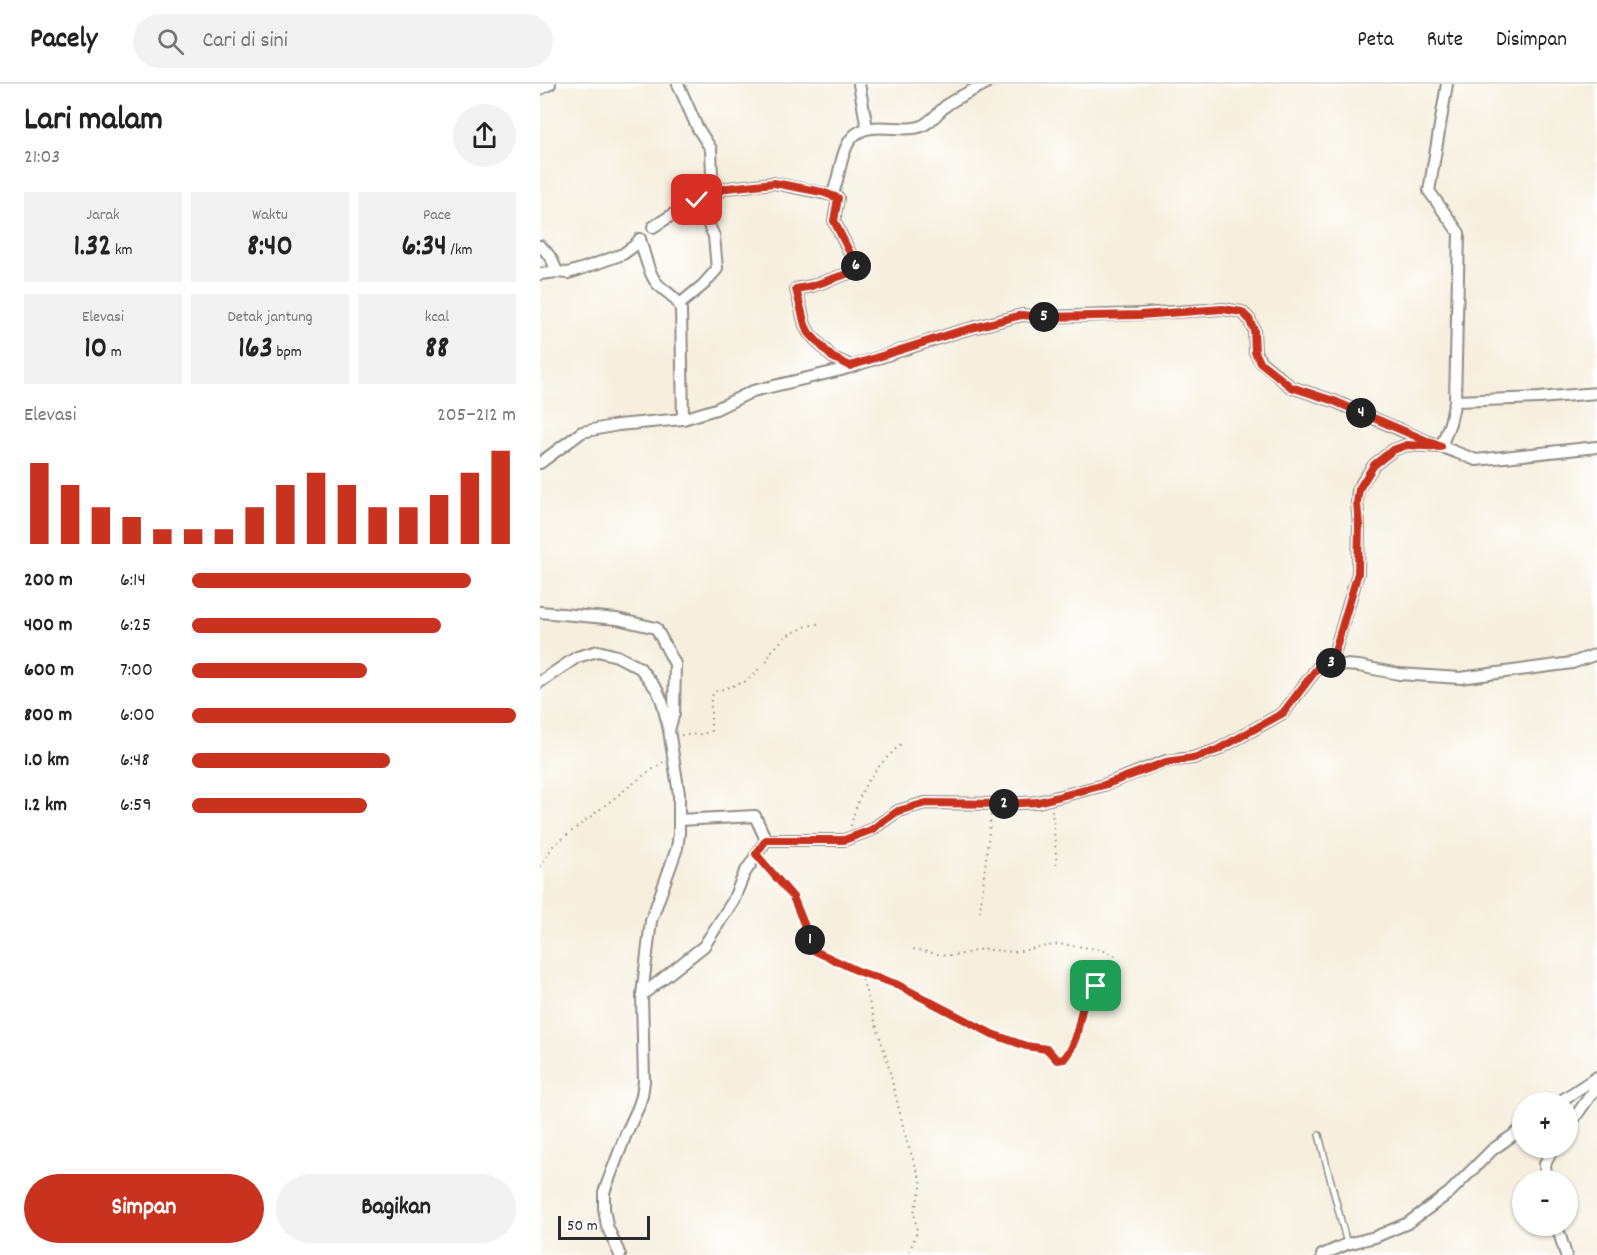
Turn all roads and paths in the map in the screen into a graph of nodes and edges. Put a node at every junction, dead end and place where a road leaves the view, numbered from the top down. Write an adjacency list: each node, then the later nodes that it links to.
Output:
1 (550, 84): 6 (street)
2 (678, 84): 8 (street)
3 (858, 84): 7 (street)
4 (985, 84): 7 (street)
5 (1447, 84): 18 (street)
6 (540, 88)
7 (867, 128): 9 (street)
8 (717, 192): 9 (street); 10 (street)
9 (832, 195): 16 (street)
10 (697, 200): 11 (street); 15 (street)
11 (653, 227)
12 (540, 246): 13 (street)
13 (557, 272): 14 (street); 15 (street)
14 (540, 274)
15 (680, 304): 19 (street)
16 (850, 366): 19 (street); 20 (street)
17 (1597, 393): 18 (street)
18 (1455, 401): 20 (street)
19 (683, 419): 22 (street)
20 (1441, 447): 21 (street); 26 (street)
21 (1597, 447)
22 (540, 463)
23 (540, 612): 28 (street)
24 (821, 622): 28 (path)
25 (1597, 654): 26 (street)
26 (1331, 664): 31 (street)
27 (540, 682): 28 (street)
28 (669, 733): 30 (street)
29 (901, 744): 34 (path)
30 (673, 756): 33 (street); 38 (path)
31 (1051, 798): 32 (street); 37 (path)
32 (992, 804): 34 (street); 39 (path)
33 (679, 820): 35 (street); 42 (street)
34 (848, 838): 35 (street)
35 (766, 840): 36 (street)
36 (756, 854): 41 (path); 42 (street)
37 (1057, 865)
38 (540, 867)
39 (980, 912)
40 (913, 949): 41 (path)
41 (860, 972): 52 (path)
42 (642, 995): 51 (street)
43 (1597, 1077): 45 (street)
44 (1597, 1086): 46 (street)
45 (1574, 1092)
46 (1578, 1113)
47 (1319, 1135): 50 (lane)
48 (1512, 1136): 50 (street)
49 (1560, 1236): 54 (street)
50 (1347, 1244): 53 (street)
51 (620, 1255)
52 (908, 1255)
53 (1322, 1255)
54 (1566, 1255)

